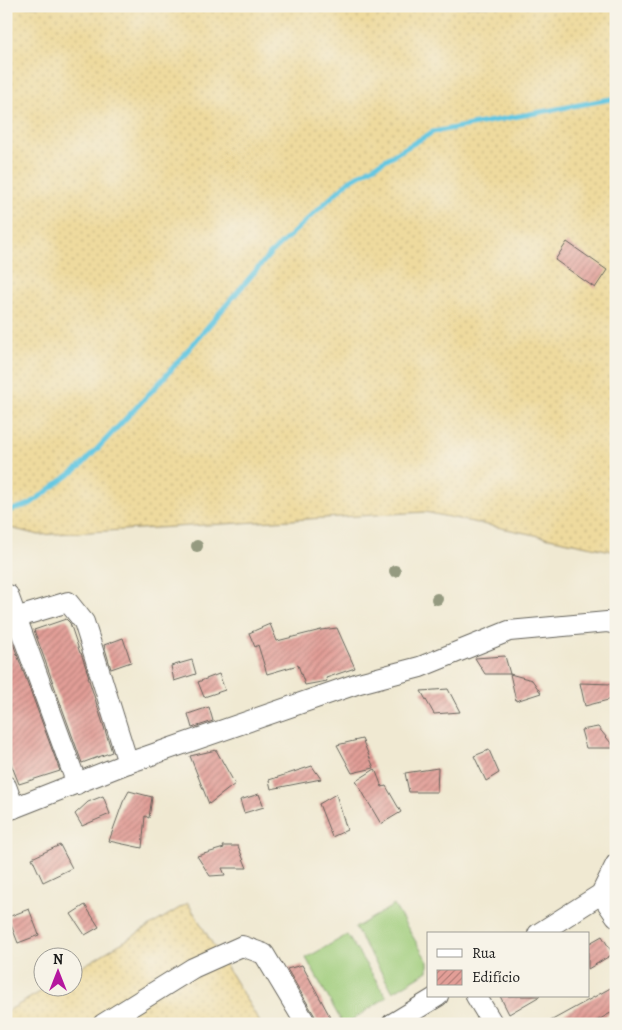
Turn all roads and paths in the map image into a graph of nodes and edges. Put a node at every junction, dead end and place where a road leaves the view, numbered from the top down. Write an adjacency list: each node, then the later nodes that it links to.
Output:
1 (6, 596): 2 (street)
2 (15, 618): 4 (street); 5 (street)
3 (616, 624): 4 (street)
4 (128, 763): 5 (street)
5 (77, 784): 7 (street)
6 (6, 786): 7 (street)
7 (10, 810)
8 (616, 864): 9 (street)
9 (602, 894): 10 (street); 11 (street)
10 (616, 916)
11 (541, 932)
12 (435, 998): 16 (street)
13 (477, 998): 17 (street)
14 (103, 1024): 15 (street)
15 (306, 1024)
16 (392, 1024)
17 (493, 1024)

